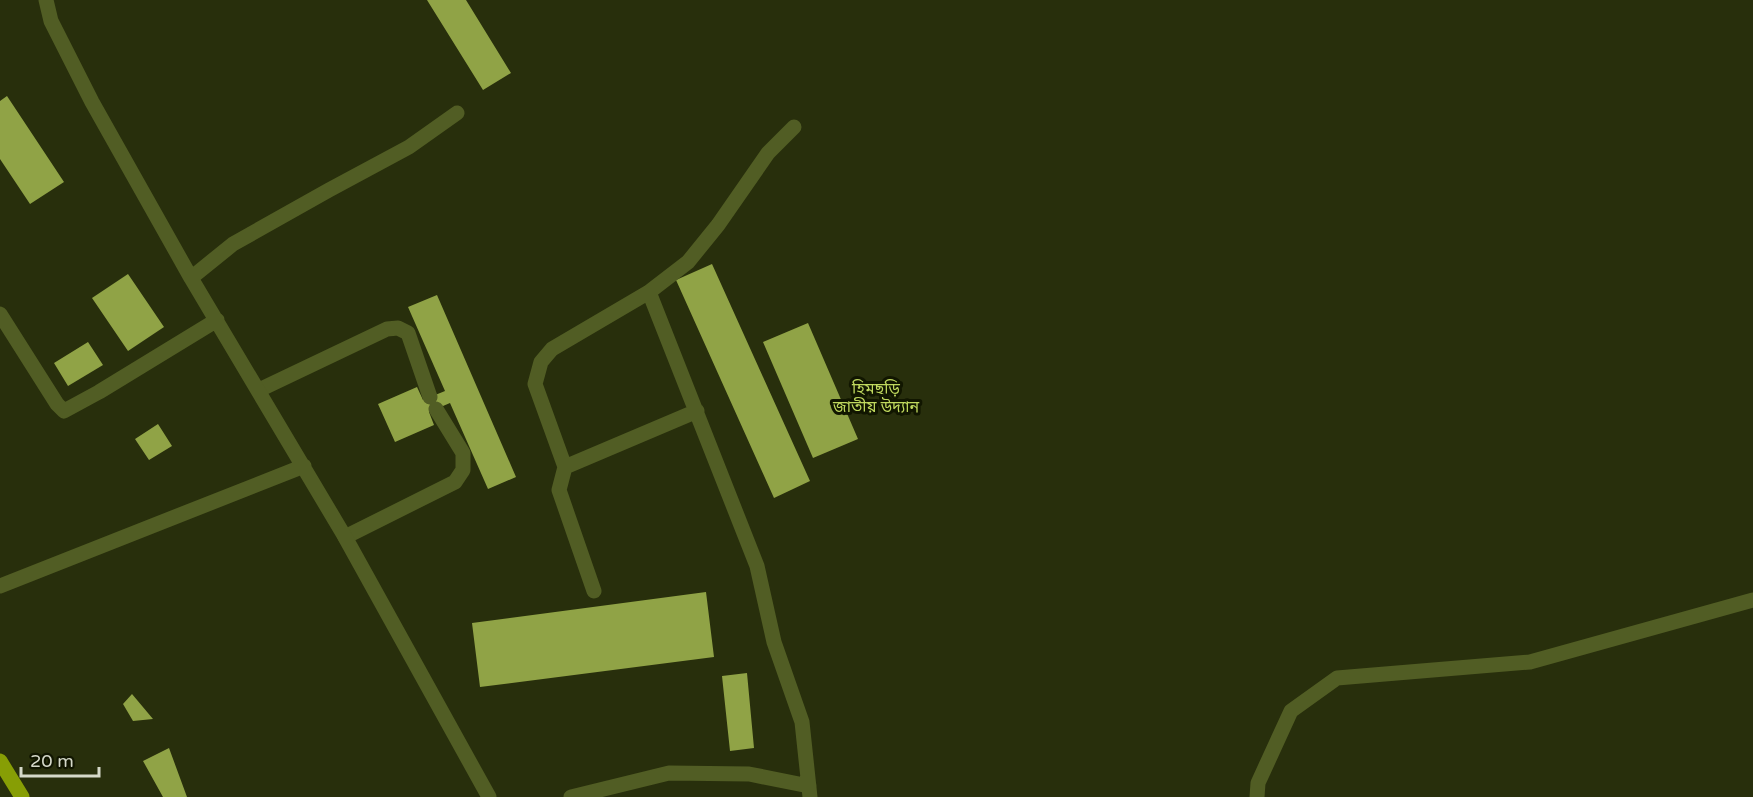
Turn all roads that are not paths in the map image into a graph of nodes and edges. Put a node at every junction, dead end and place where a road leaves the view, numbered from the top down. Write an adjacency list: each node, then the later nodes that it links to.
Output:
1 (46, 0): 4 (street)
2 (457, 113): 4 (street)
3 (794, 127): 5 (street)
4 (191, 278): 7 (street)
5 (649, 292): 9 (street); 11 (street)
6 (0, 314): 7 (street)
7 (217, 320): 8 (street)
8 (259, 390): 10 (street); 12 (street)
9 (697, 411): 11 (street); 17 (street)
10 (304, 466): 12 (street); 13 (street)
11 (565, 467): 14 (street)
12 (345, 537): 19 (street)
13 (0, 586)
14 (594, 591)
15 (1753, 600): 21 (street)
16 (0, 761): 18 (main road)
17 (809, 792): 20 (street)
18 (22, 797)
19 (489, 797)
20 (571, 797)
21 (1257, 797)

